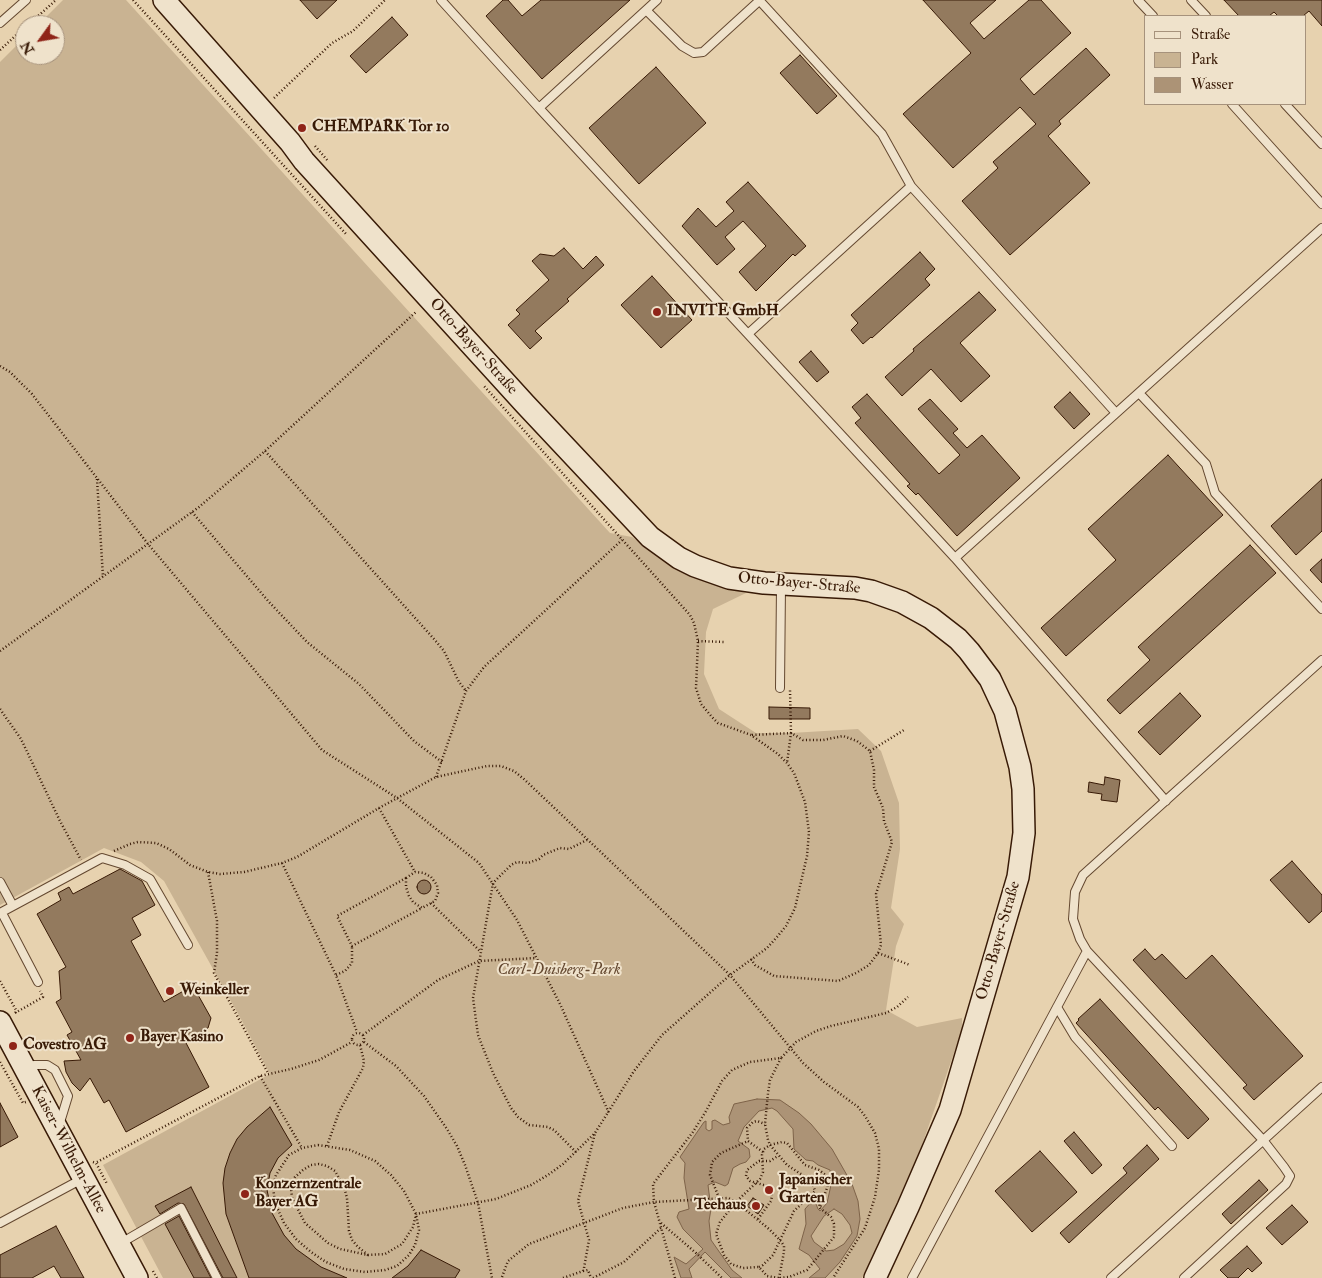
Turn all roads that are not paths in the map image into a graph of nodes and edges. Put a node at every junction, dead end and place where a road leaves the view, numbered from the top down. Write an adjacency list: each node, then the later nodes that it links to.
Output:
1 (26, 0): 11 (lane)
2 (164, 0): 23 (street, Otto-Bayer-Straße)
3 (441, 0): 14 (lane)
4 (657, 0): 8 (lane)
5 (760, 0): 8 (lane); 16 (lane)
6 (1138, 0): 9 (lane)
7 (1191, 0): 10 (lane)
8 (646, 10): 14 (lane)
9 (1152, 15)
10 (1205, 15)
11 (0, 23)
12 (1233, 105): 17 (lane)
13 (1286, 105): 15 (lane)
14 (540, 108): 19 (lane)
15 (1322, 144)
16 (911, 186): 19 (lane); 21 (lane)
17 (1322, 204)
18 (1322, 228): 20 (lane)
19 (749, 333): 22 (lane)
20 (1139, 393): 21 (lane); 24 (lane)
21 (1116, 413): 22 (lane)
22 (955, 558): 27 (lane)
23 (781, 584): 26 (lane); 44 (street, Otto-Bayer-Straße)
24 (1322, 609)
25 (1322, 660): 27 (lane)
26 (780, 688)
27 (1166, 801): 32 (lane)
28 (0, 882): 29 (lane)
29 (13, 906): 30 (lane); 31 (lane)
30 (1, 913): 33 (lane)
31 (188, 945)
32 (1087, 951): 34 (lane); 37 (lane)
33 (38, 982)
34 (1057, 1007): 38 (lane); 45 (lane)
35 (11, 1014): 39 (street, Kaiser-Wilhelm-Allee)
36 (1322, 1087): 37 (lane)
37 (1263, 1140): 46 (lane); 47 (lane)
38 (1172, 1146)
39 (82, 1175): 40 (lane); 41 (street, Kaiser-Wilhelm-Allee)
40 (0, 1223)
41 (119, 1244): 42 (street, Kaiser-Wilhelm-Allee); 43 (lane)
42 (137, 1278)
43 (217, 1278)
44 (875, 1278)
45 (912, 1278)
46 (1112, 1278)
47 (1184, 1278)

